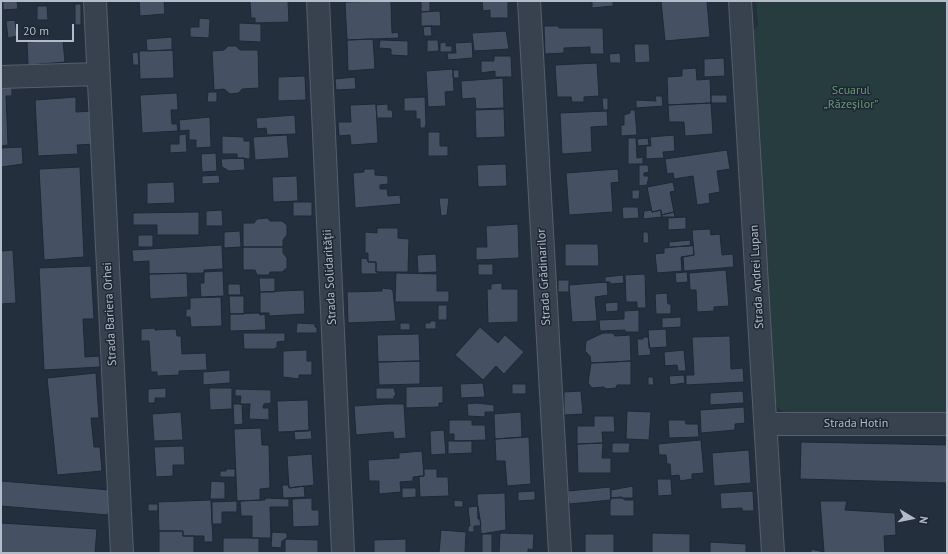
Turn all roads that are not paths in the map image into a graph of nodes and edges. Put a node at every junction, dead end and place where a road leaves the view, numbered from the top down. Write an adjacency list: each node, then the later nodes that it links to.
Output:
1 (95, 1): 5 (street, Strada Bariera Orhei)
2 (318, 1): 10 (street, Strada Solidarității)
3 (529, 1): 11 (street, Strada Grădinarilor)
4 (740, 1): 7 (street, Strada Andrei Lupan)
5 (98, 74): 6 (street); 9 (street, Strada Bariera Orhei)
6 (1, 77)
7 (766, 424): 8 (street, Strada Hotin); 12 (street, Strada Andrei Lupan)
8 (947, 424)
9 (122, 553)
10 (343, 553)
11 (560, 553)
12 (773, 553)

